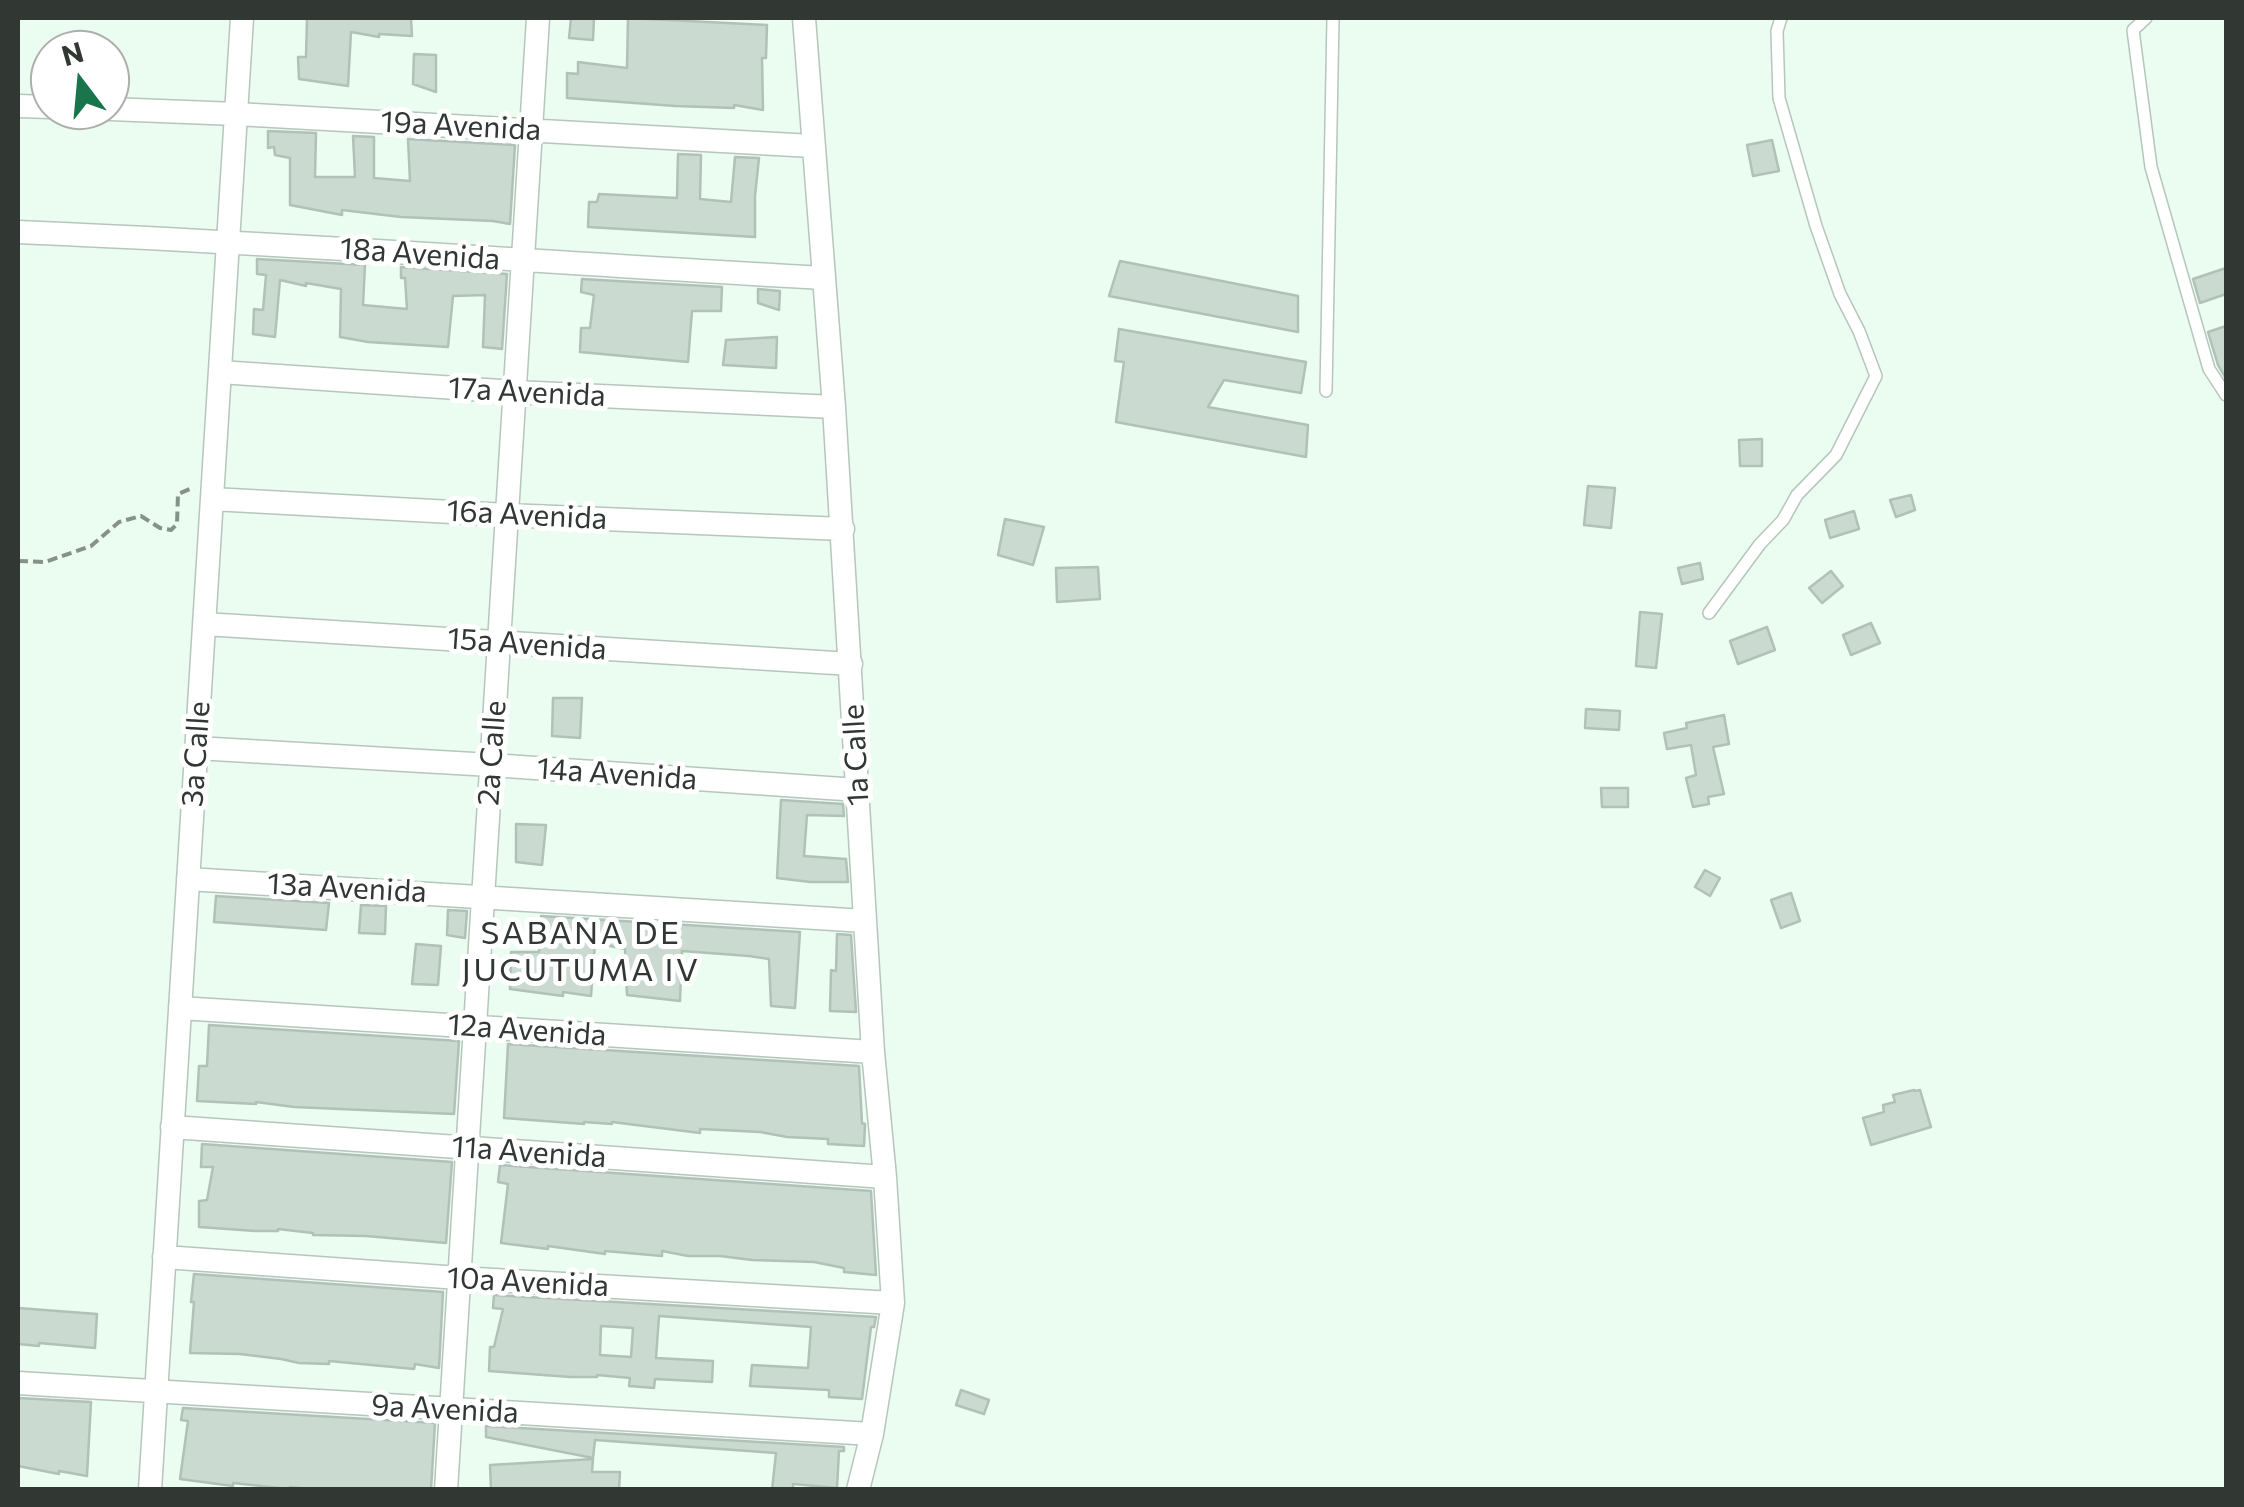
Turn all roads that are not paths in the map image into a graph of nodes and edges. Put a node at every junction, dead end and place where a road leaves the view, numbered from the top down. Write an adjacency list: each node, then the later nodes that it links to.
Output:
1 (242, 18): 8 (street, 3a Calle)
2 (538, 18): 9 (street, 2a Calle)
3 (804, 18): 10 (street, 1a Calle)
4 (1333, 18): 16 (lane)
5 (1780, 18): 23 (lane)
6 (2146, 18): 18 (lane)
7 (130, 110): 8 (street, 19a Avenida)
8 (236, 114): 9 (street, 19a Avenida); 12 (street, 3a Calle)
9 (531, 130): 10 (street, 19a Avenida); 13 (street, 2a Calle)
10 (812, 146): 14 (street, 1a Calle)
11 (18, 232): 12 (street, 18a Avenida)
12 (228, 240): 13 (street, 18a Avenida); 15 (street, 3a Calle)
13 (523, 261): 14 (street, 18a Avenida); 17 (street, 2a Calle)
14 (823, 278): 19 (street, 1a Calle)
15 (220, 372): 17 (street, 17a Avenida); 20 (street, 3a Calle)
16 (1326, 391)
17 (515, 392): 19 (street, 17a Avenida); 21 (street, 2a Calle)
18 (2226, 396)
19 (834, 407): 22 (street, 1a Calle)
20 (212, 499): 21 (street, 16a Avenida); 24 (street, 3a Calle)
21 (507, 515): 22 (street, 16a Avenida); 25 (street, 2a Calle)
22 (843, 529): 26 (street, 1a Calle)
23 (1709, 613)
24 (204, 624): 25 (street, 15a Avenida); 27 (street, 3a Calle)
25 (499, 642): 26 (street, 15a Avenida); 28 (street, 2a Calle)
26 (851, 664): 29 (street, 1a Calle)
27 (196, 748): 28 (street, 14a Avenida); 30 (street, 3a Calle)
28 (491, 765): 29 (street, 14a Avenida); 31 (street, 2a Calle)
29 (858, 790): 32 (street, 1a Calle)
30 (188, 879): 31 (street, 13a Avenida); 33 (street, 3a Calle)
31 (483, 896): 32 (street, 13a Avenida); 34 (street, 2a Calle)
32 (865, 921): 35 (street, 1a Calle)
33 (180, 1008): 34 (street, 12a Avenida); 36 (street, 3a Calle)
34 (475, 1027): 35 (street, 12a Avenida); 37 (street, 2a Calle)
35 (873, 1052): 38 (street, 1a Calle)
36 (172, 1127): 37 (street, 11a Avenida); 39 (street, 3a Calle)
37 (467, 1148): 38 (street, 11a Avenida); 40 (street, 2a Calle)
38 (885, 1177): 41 (street, 1a Calle)
39 (164, 1256): 40 (street, 10a Avenida); 43 (street, 3a Calle)
40 (459, 1278): 41 (street, 10a Avenida); 44 (street, 2a Calle)
41 (893, 1303): 45 (street, 1a Calle)
42 (18, 1383): 43 (street, 9a Avenida)
43 (156, 1391): 44 (street, 9a Avenida); 46 (street, 3a Calle)
44 (451, 1409): 45 (street, 9a Avenida); 47 (street, 2a Calle)
45 (872, 1434): 48 (street, 1a Calle)
46 (150, 1490)
47 (446, 1490)
48 (858, 1490)

